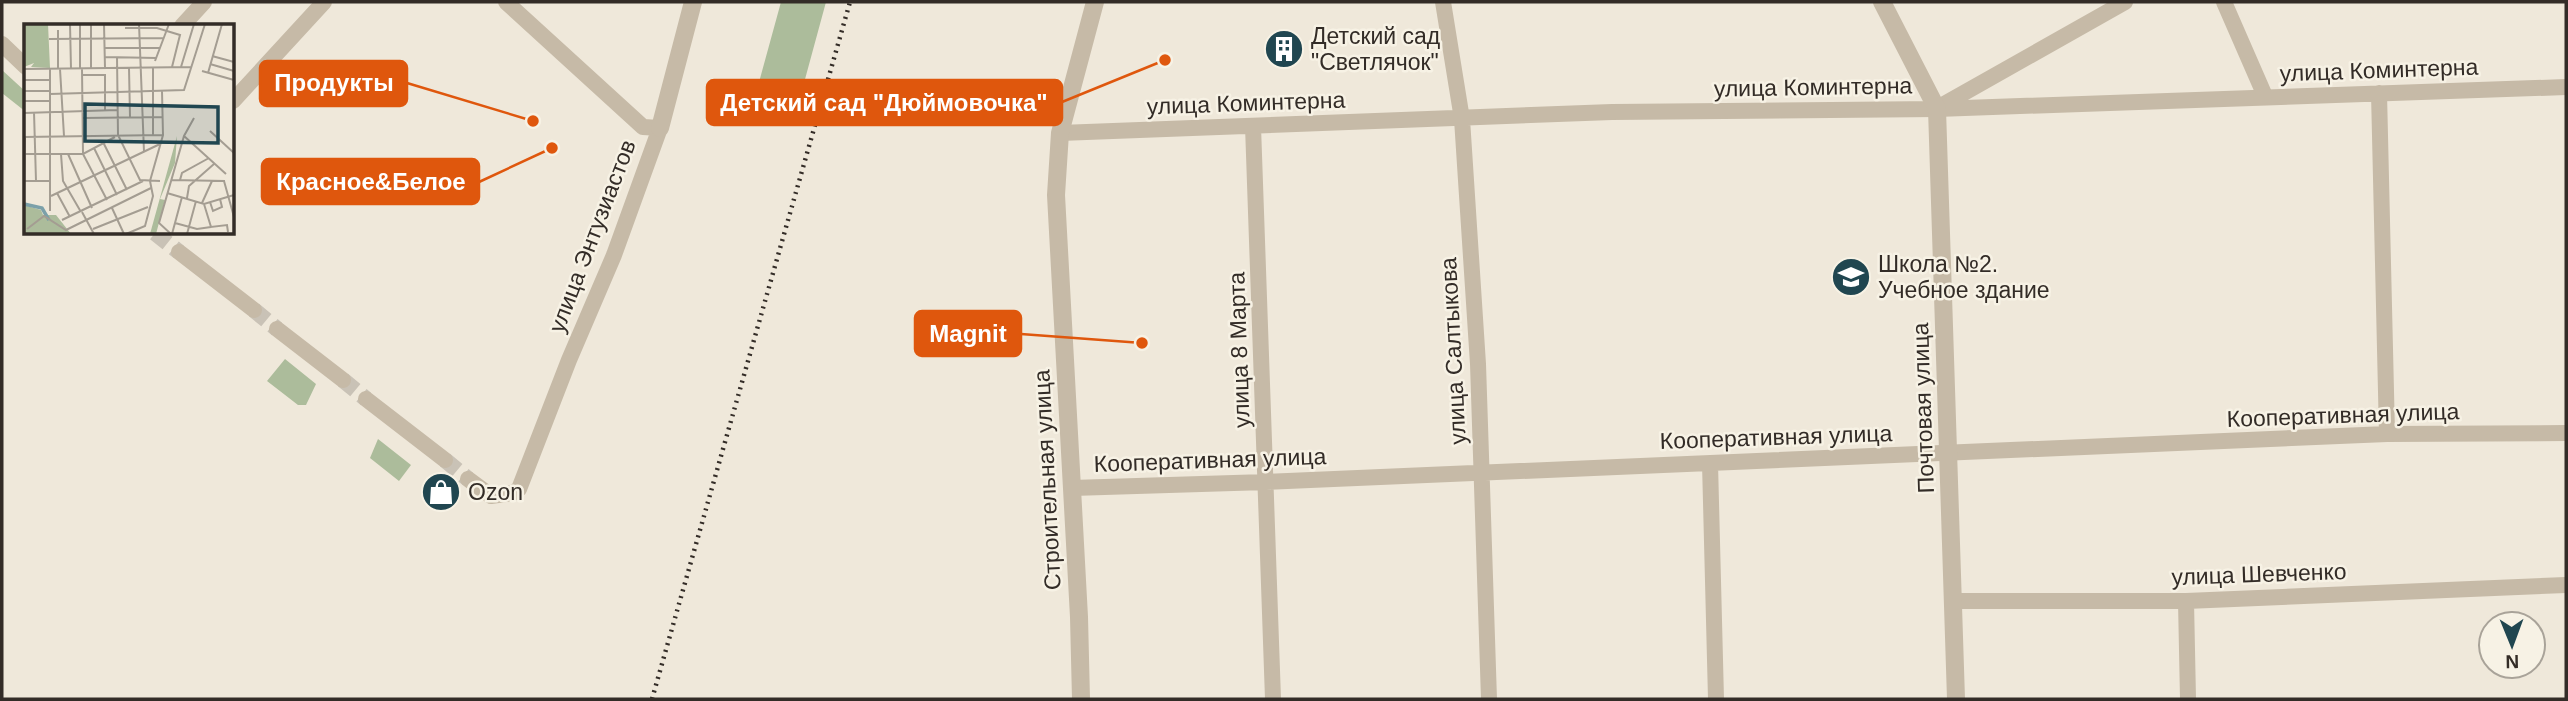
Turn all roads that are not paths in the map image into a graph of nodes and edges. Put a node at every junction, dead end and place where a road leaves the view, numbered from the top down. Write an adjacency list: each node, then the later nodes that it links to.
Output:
1 (204, 2): 10 (street)
2 (324, 2): 16 (street)
3 (506, 2): 20 (street)
4 (693, 2): 20 (street, улица Энтузиастов)
5 (1095, 2): 21 (street, Строительная улица)
6 (1443, 2): 18 (street, улица Салтыкова)
7 (1882, 2): 17 (street, Почтовая улица)
8 (2125, 2): 17 (street)
9 (2224, 2): 15 (street)
10 (184, 24)
11 (2, 44): 12 (street)
12 (24, 65)
13 (2566, 87): 14 (street, улица Коминтерна)
14 (2379, 93): 15 (street, улица Коминтерна); 28 (street)
15 (2265, 96): 17 (street, улица Коминтерна)
16 (234, 100)
17 (1937, 108): 18 (street, улица Коминтерна); 29 (street, Почтовая улица)
18 (1462, 119): 19 (street, улица Коминтерна); 32 (street, улица Салтыкова)
19 (1253, 126): 21 (street, улица Коминтерна); 34 (street, улица 8 Марта)
20 (660, 128): 33 (street, улица Энтузиастов)
21 (1060, 133): 35 (street, Строительная улица)
22 (179, 252): 23 (street)
23 (254, 310)
24 (277, 329): 25 (street)
25 (343, 380)
26 (366, 398): 30 (street)
27 (2566, 433): 28 (street, Кооперативная улица)
28 (2387, 434): 29 (street, Кооперативная улица)
29 (1950, 452): 31 (street, Кооперативная улица); 37 (street, Почтовая улица)
30 (445, 460)
31 (1710, 463): 32 (street, Кооперативная улица); 42 (street)
32 (1482, 472): 34 (street, Кооперативная улица); 41 (street, улица Салтыкова)
33 (468, 479)
34 (1266, 482): 35 (street, Кооперативная улица); 40 (street, улица 8 Марта)
35 (1072, 488): 39 (street, Строительная улица)
36 (2566, 585): 38 (street, улица Шевченко)
37 (1954, 601): 38 (street, улица Шевченко); 43 (street, Почтовая улица)
38 (2186, 601): 44 (street)
39 (1081, 699)
40 (1273, 699)
41 (1489, 699)
42 (1716, 699)
43 (1956, 699)
44 (2188, 699)

